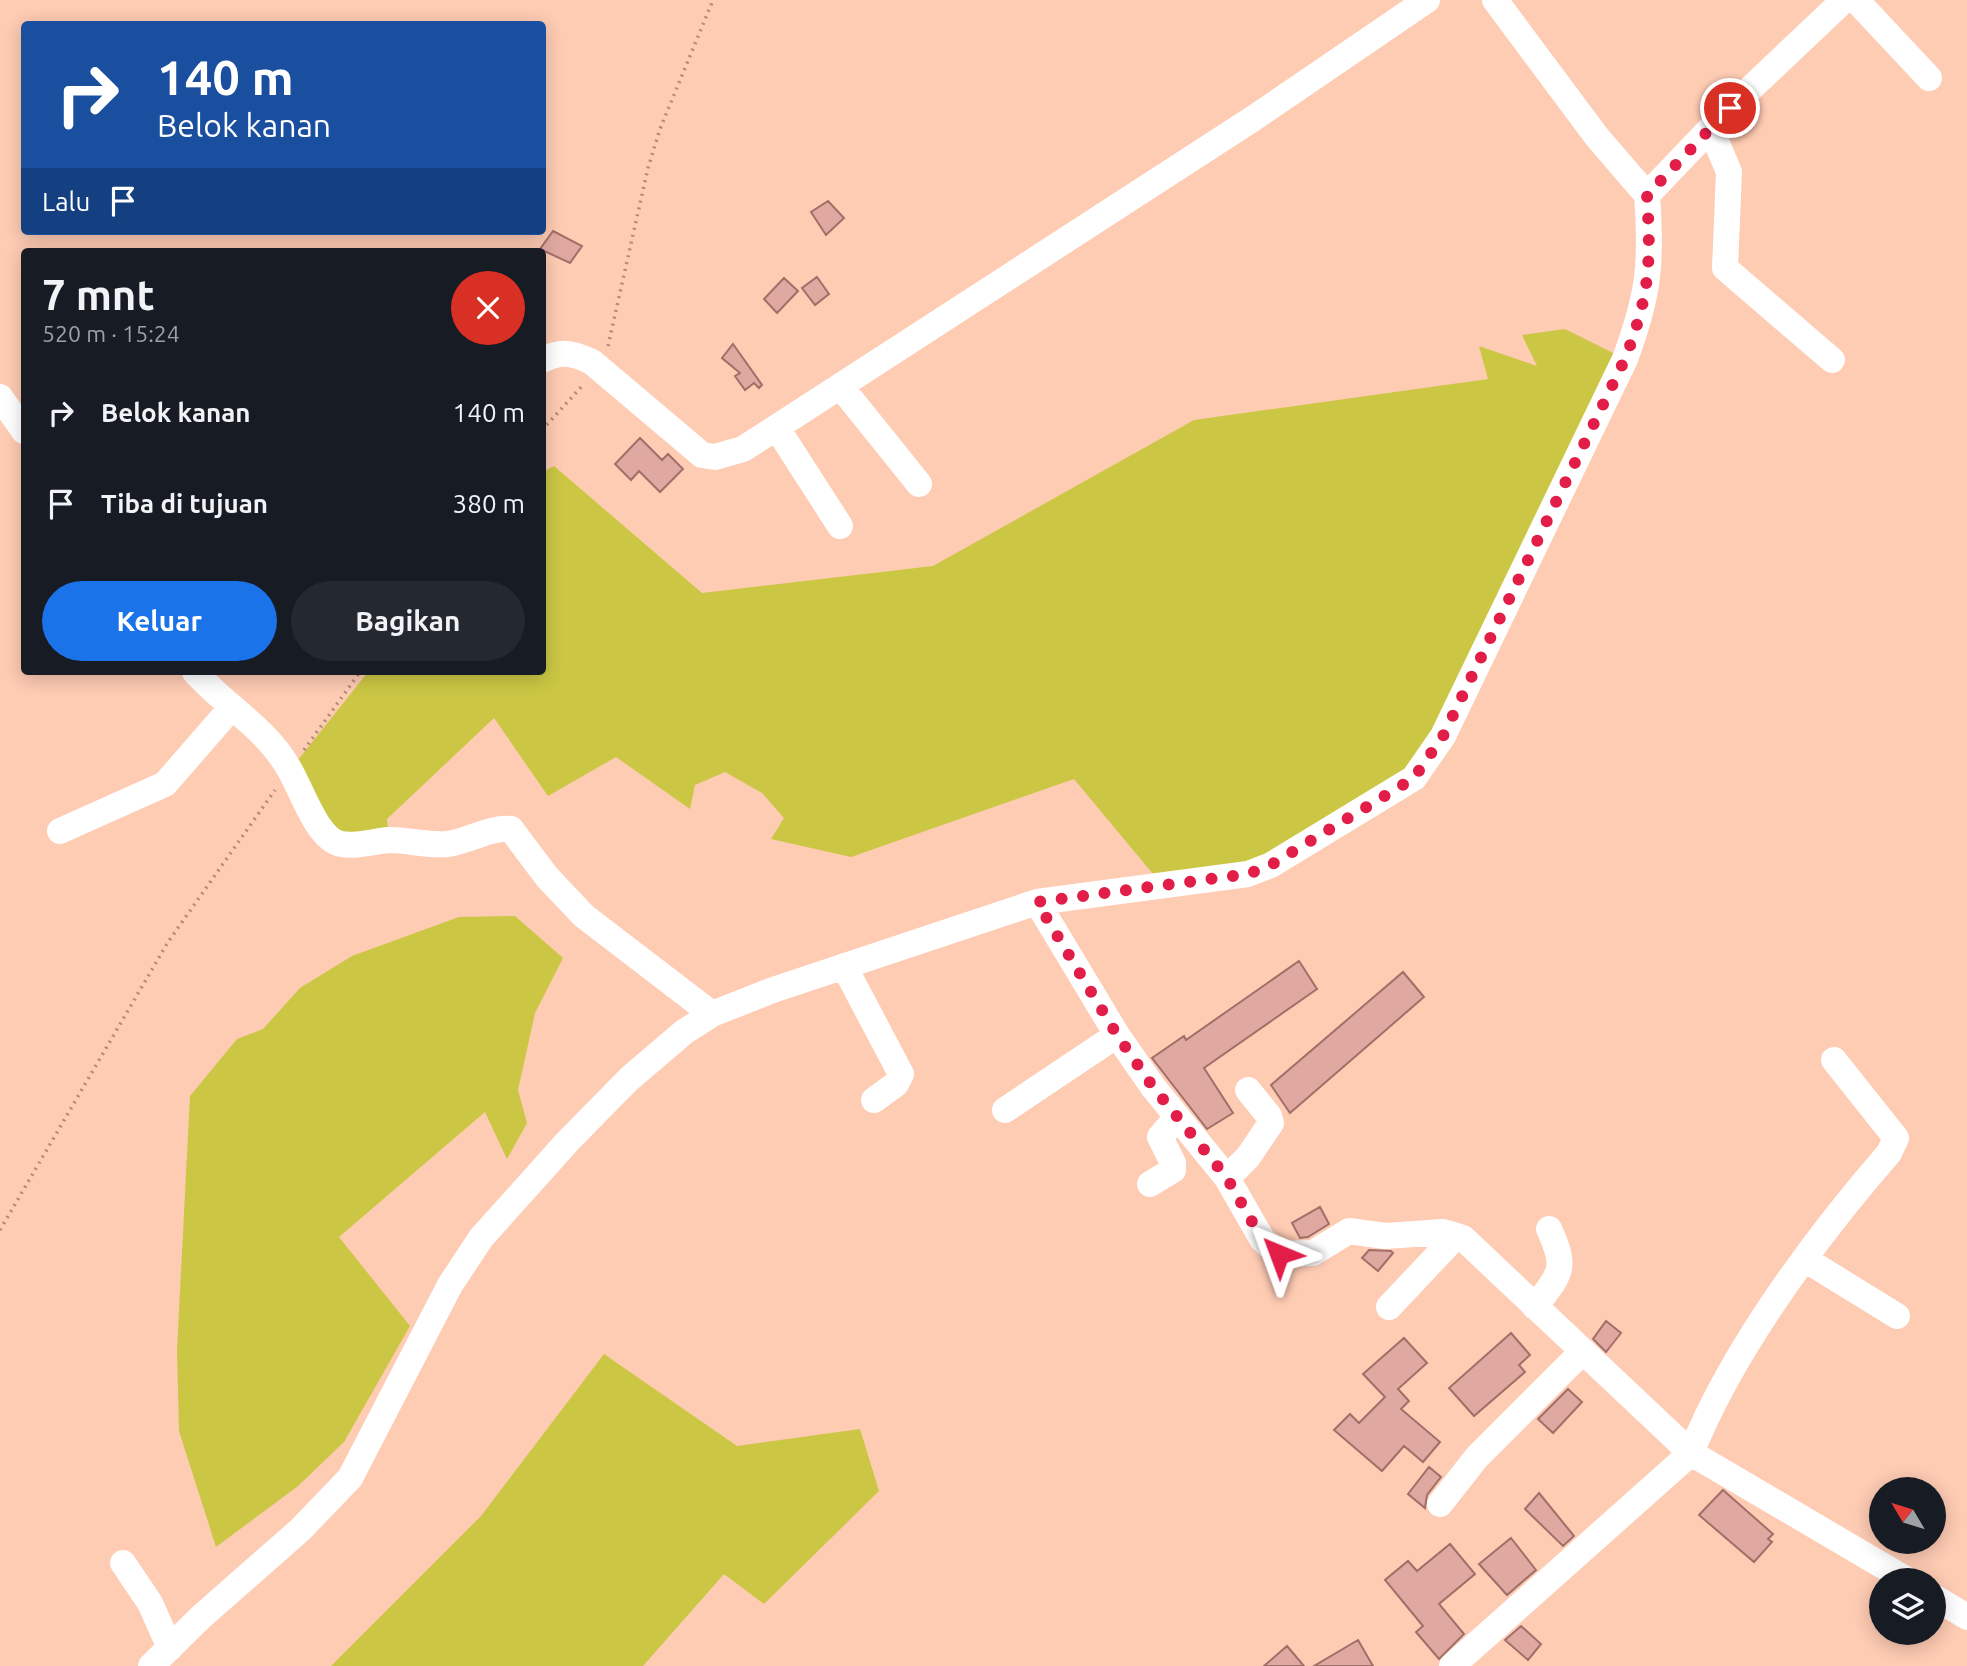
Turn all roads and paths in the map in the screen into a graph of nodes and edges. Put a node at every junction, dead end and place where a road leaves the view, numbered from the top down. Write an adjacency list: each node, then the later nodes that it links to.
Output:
1 (713, 0): 11 (path)
2 (1427, 0): 12 (street)
3 (1495, 0): 8 (street)
4 (1844, 0): 7 (street)
5 (1856, 0): 6 (street)
6 (1929, 78)
7 (1711, 129): 8 (street); 10 (street)
8 (1647, 195): 24 (street)
9 (546, 358): 11 (street)
10 (1832, 360)
11 (588, 361): 14 (path); 16 (street)
12 (841, 387): 16 (street); 17 (street)
13 (0, 397): 15 (street)
14 (546, 424)
15 (21, 427)
16 (777, 428): 18 (street)
17 (919, 484)
18 (840, 526)
19 (198, 675): 21 (street)
20 (357, 675): 22 (path)
21 (232, 707): 22 (street); 23 (street)
22 (284, 760): 26 (street); 36 (path)
23 (60, 831)
24 (1037, 902): 25 (street); 27 (street)
25 (844, 966): 26 (street); 30 (street)
26 (712, 1014): 49 (street)
27 (1117, 1035): 31 (street); 32 (street)
28 (1834, 1060): 38 (street)
29 (1248, 1090): 33 (street)
30 (874, 1100)
31 (1005, 1110)
32 (1177, 1116): 33 (street); 34 (street)
33 (1227, 1178): 37 (street)
34 (1150, 1184)
35 (1549, 1229): 40 (street)
36 (0, 1230)
37 (1456, 1236): 39 (street); 40 (street)
38 (1806, 1260): 41 (street); 43 (street)
39 (1389, 1307)
40 (1535, 1307): 42 (street)
41 (1897, 1316)
42 (1583, 1351): 43 (street); 44 (street)
43 (1691, 1454): 46 (street); 50 (street)
44 (1440, 1504)
45 (123, 1563): 49 (street)
46 (1886, 1568)
47 (1946, 1604): 48 (street)
48 (1966, 1615)
49 (161, 1657)
50 (1452, 1666)

